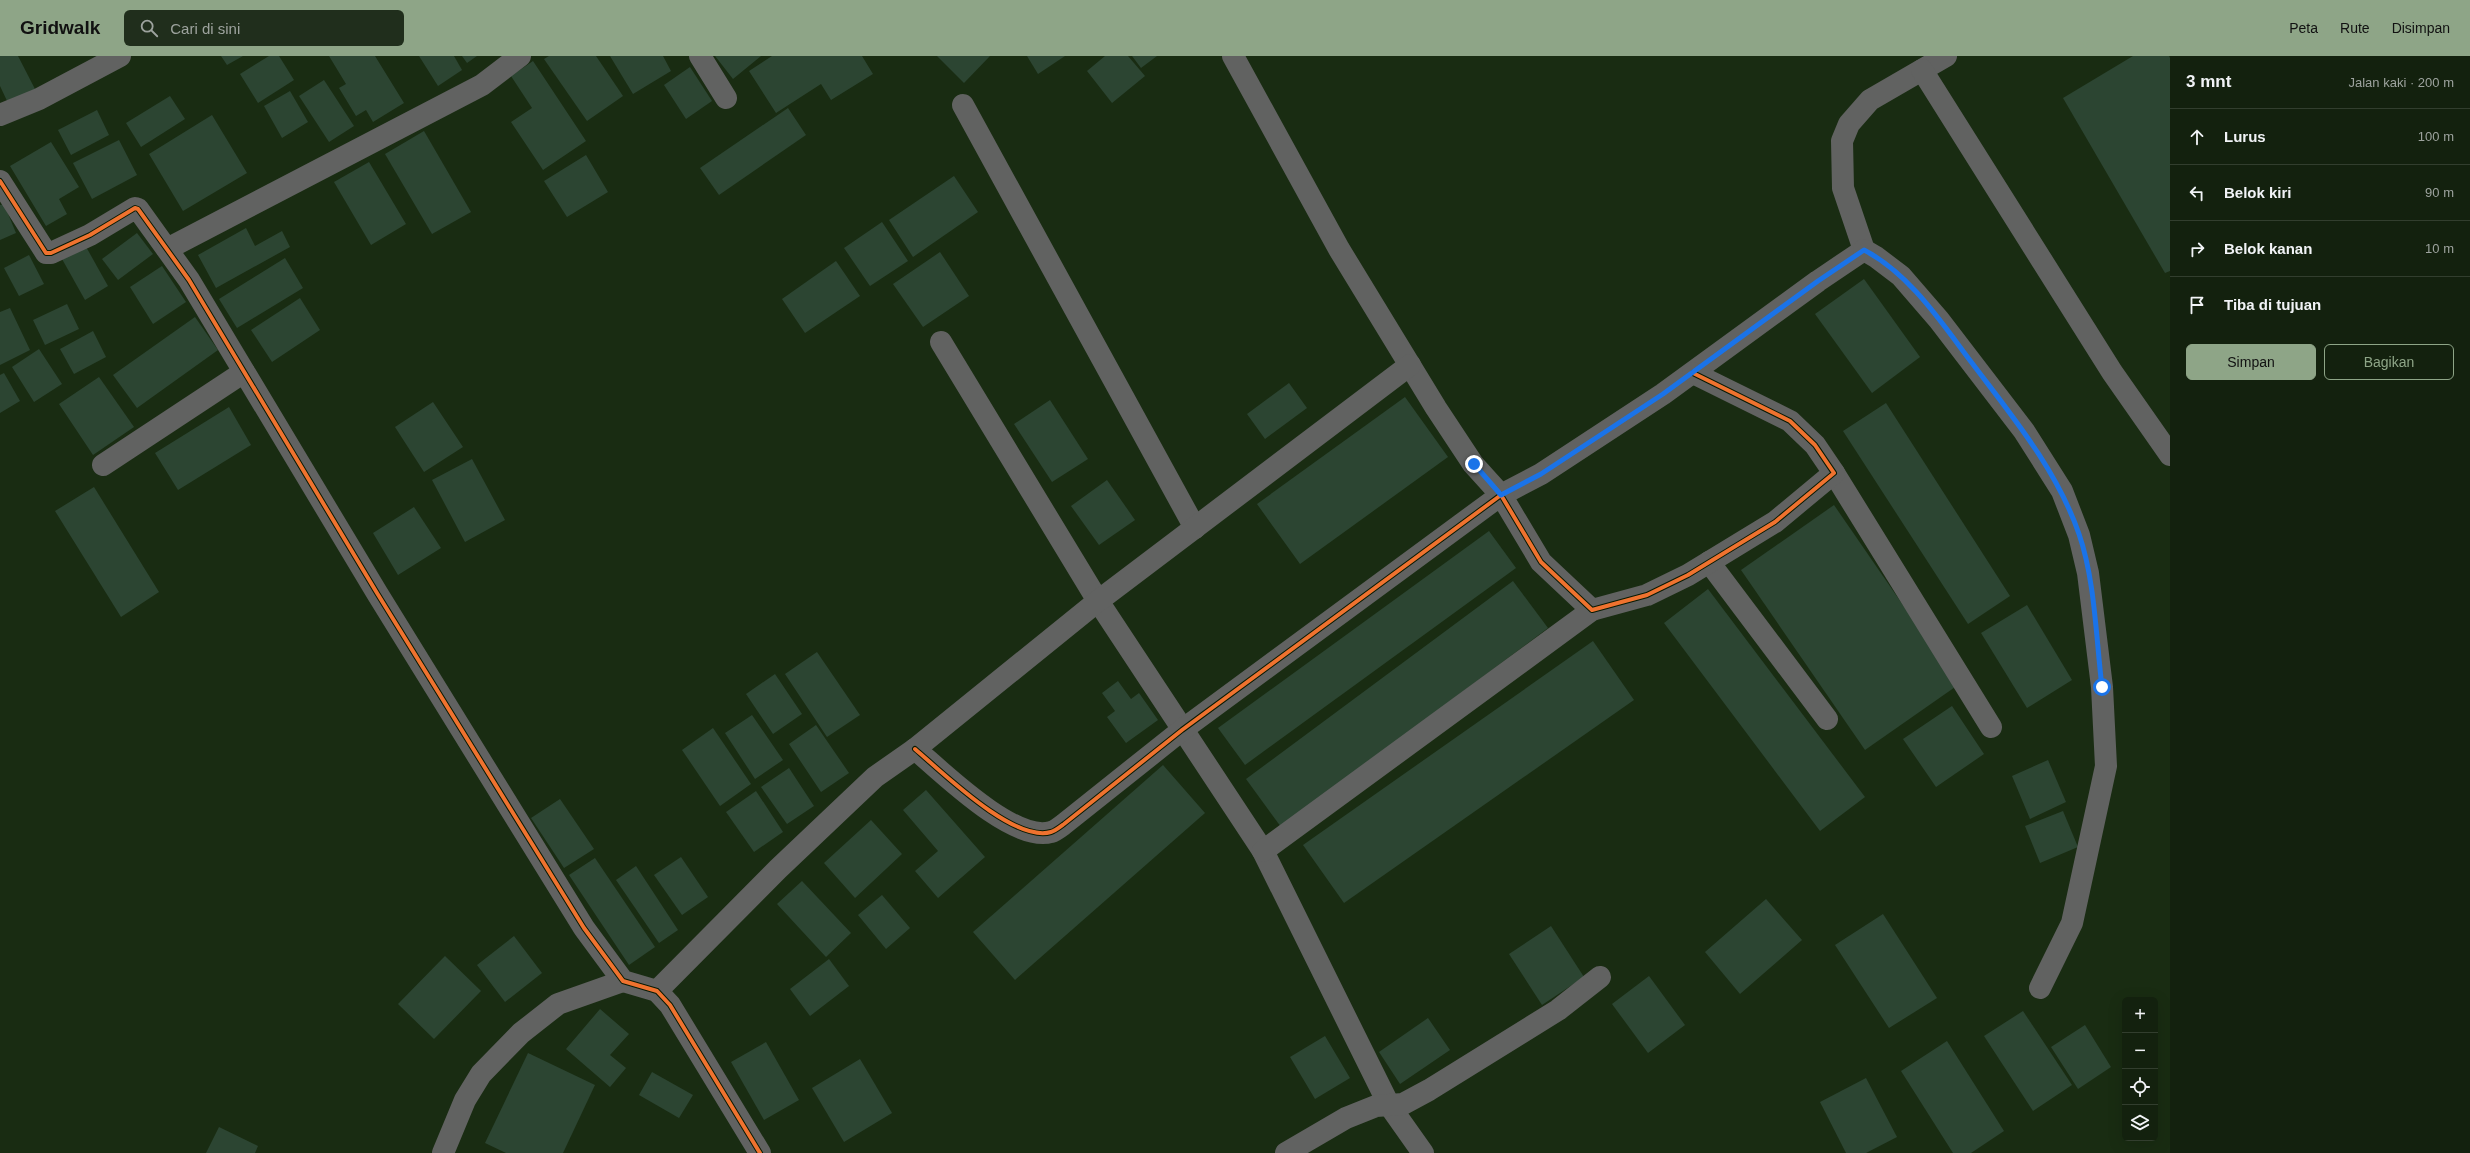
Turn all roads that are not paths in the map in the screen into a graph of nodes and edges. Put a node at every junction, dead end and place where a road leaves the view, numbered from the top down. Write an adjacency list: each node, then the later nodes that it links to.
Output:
1 (120, 56): 9 (street)
2 (520, 56): 11 (street)
3 (700, 56): 7 (street)
4 (1233, 56): 14 (street)
5 (1946, 56): 6 (street)
6 (1922, 70): 12 (street); 17 (street)
7 (726, 98)
8 (963, 105): 21 (street)
9 (0, 115)
10 (0, 180): 11 (street)
11 (167, 249): 15 (street)
12 (1864, 250): 16 (street); 32 (street)
13 (941, 342): 23 (street)
14 (1410, 364): 20 (street); 21 (street)
15 (244, 372): 18 (street); 31 (street)
16 (1692, 373): 19 (street); 20 (street)
17 (2170, 455)
18 (103, 465)
19 (1834, 473): 22 (street); 26 (street)
20 (1501, 495): 24 (street); 27 (street)
21 (1196, 528): 23 (street)
22 (1709, 562): 24 (street); 25 (street)
23 (1098, 601): 27 (street); 28 (street)
24 (1592, 610): 29 (street)
25 (1827, 719)
26 (1991, 727)
27 (1182, 730): 28 (street); 29 (street)
28 (915, 749): 33 (street)
29 (1264, 851): 34 (street)
30 (1600, 977): 34 (street)
31 (623, 980): 33 (street); 35 (street)
32 (2040, 988)
33 (657, 991): 36 (street)
34 (1389, 1105): 37 (street); 38 (street)
35 (443, 1153)
36 (760, 1153)
37 (1286, 1153)
38 (1423, 1153)

